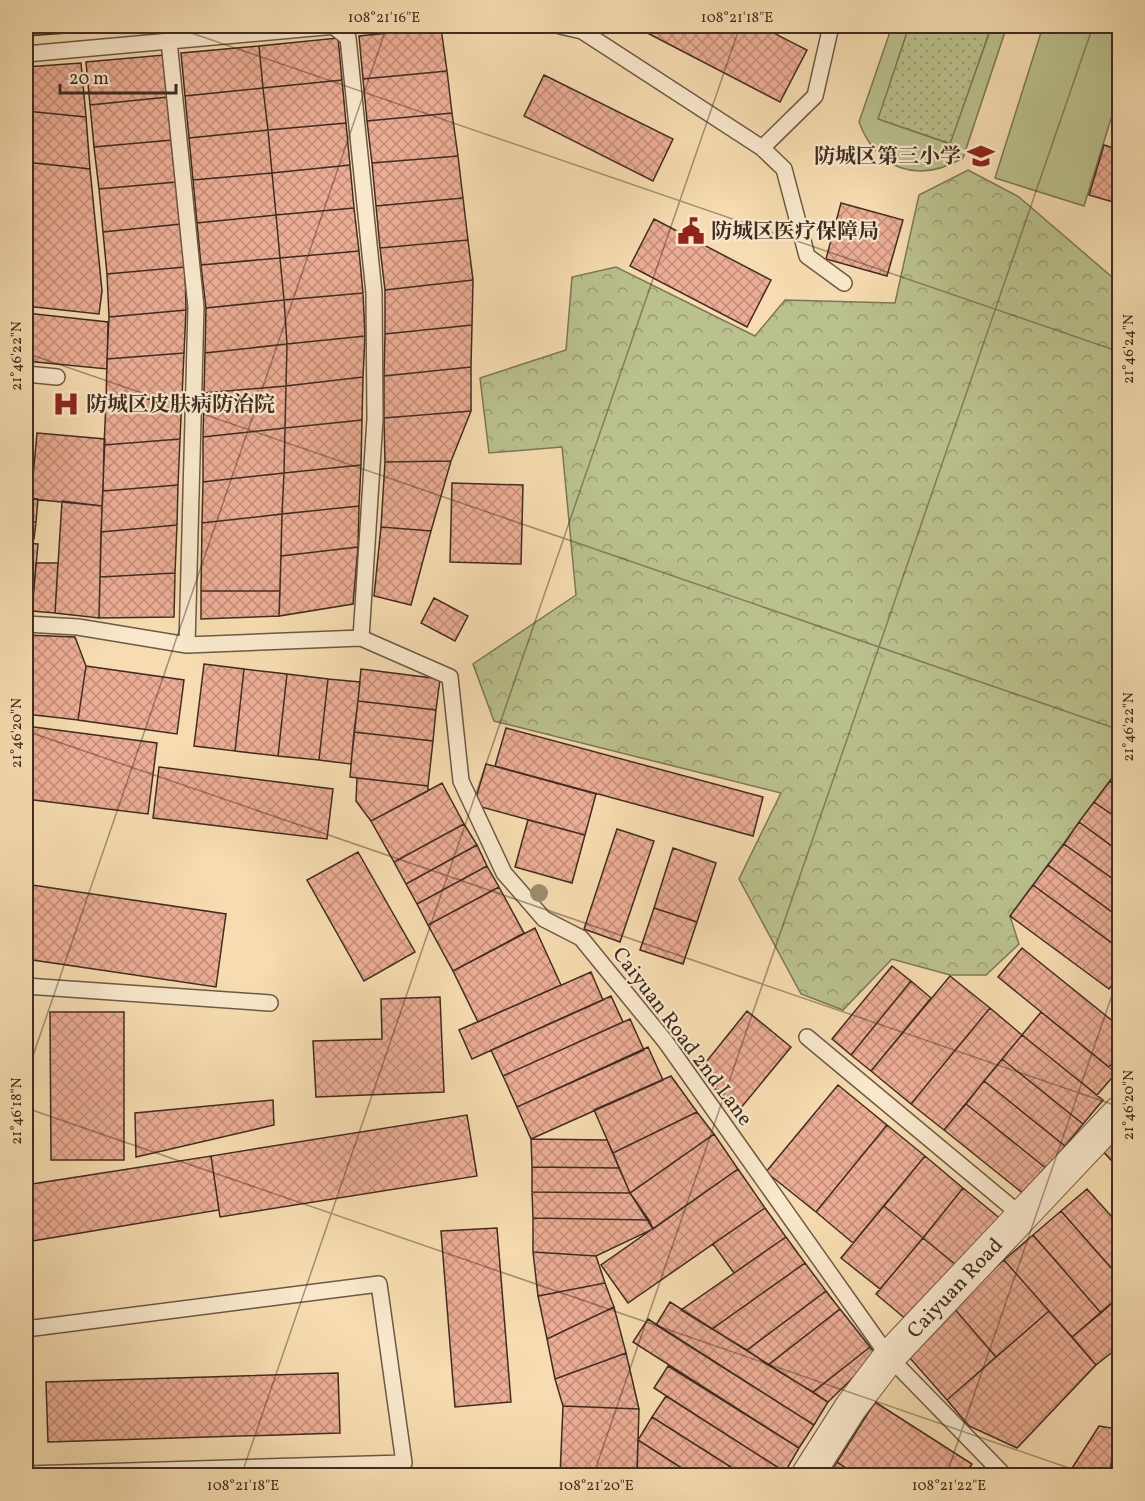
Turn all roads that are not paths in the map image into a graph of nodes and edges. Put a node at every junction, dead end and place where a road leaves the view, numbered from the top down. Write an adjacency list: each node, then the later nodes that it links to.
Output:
1 (334, 26): 4 (lane); 11 (lane)
2 (560, 26): 6 (lane)
3 (831, 26): 6 (lane)
4 (169, 40): 5 (lane); 12 (lane)
5 (26, 54)
6 (762, 148): 7 (lane)
7 (844, 283)
8 (26, 374): 9 (lane)
9 (57, 377)
10 (26, 624): 12 (lane)
11 (361, 638): 12 (lane); 19 (lane, Caiyuan Road 2nd Lane)
12 (187, 645)
13 (26, 986): 14 (lane)
14 (270, 1003)
15 (807, 1037): 17 (lane)
16 (1119, 1112): 17 (street, Caiyuan Road)
17 (1022, 1216): 19 (street, Caiyuan Road)
18 (26, 1329): 20 (lane)
19 (889, 1357): 21 (street, Caiyuan Road); 22 (lane, Caiyuan Road 2nd Lane)
20 (26, 1474)
21 (807, 1476)
22 (1005, 1476)

